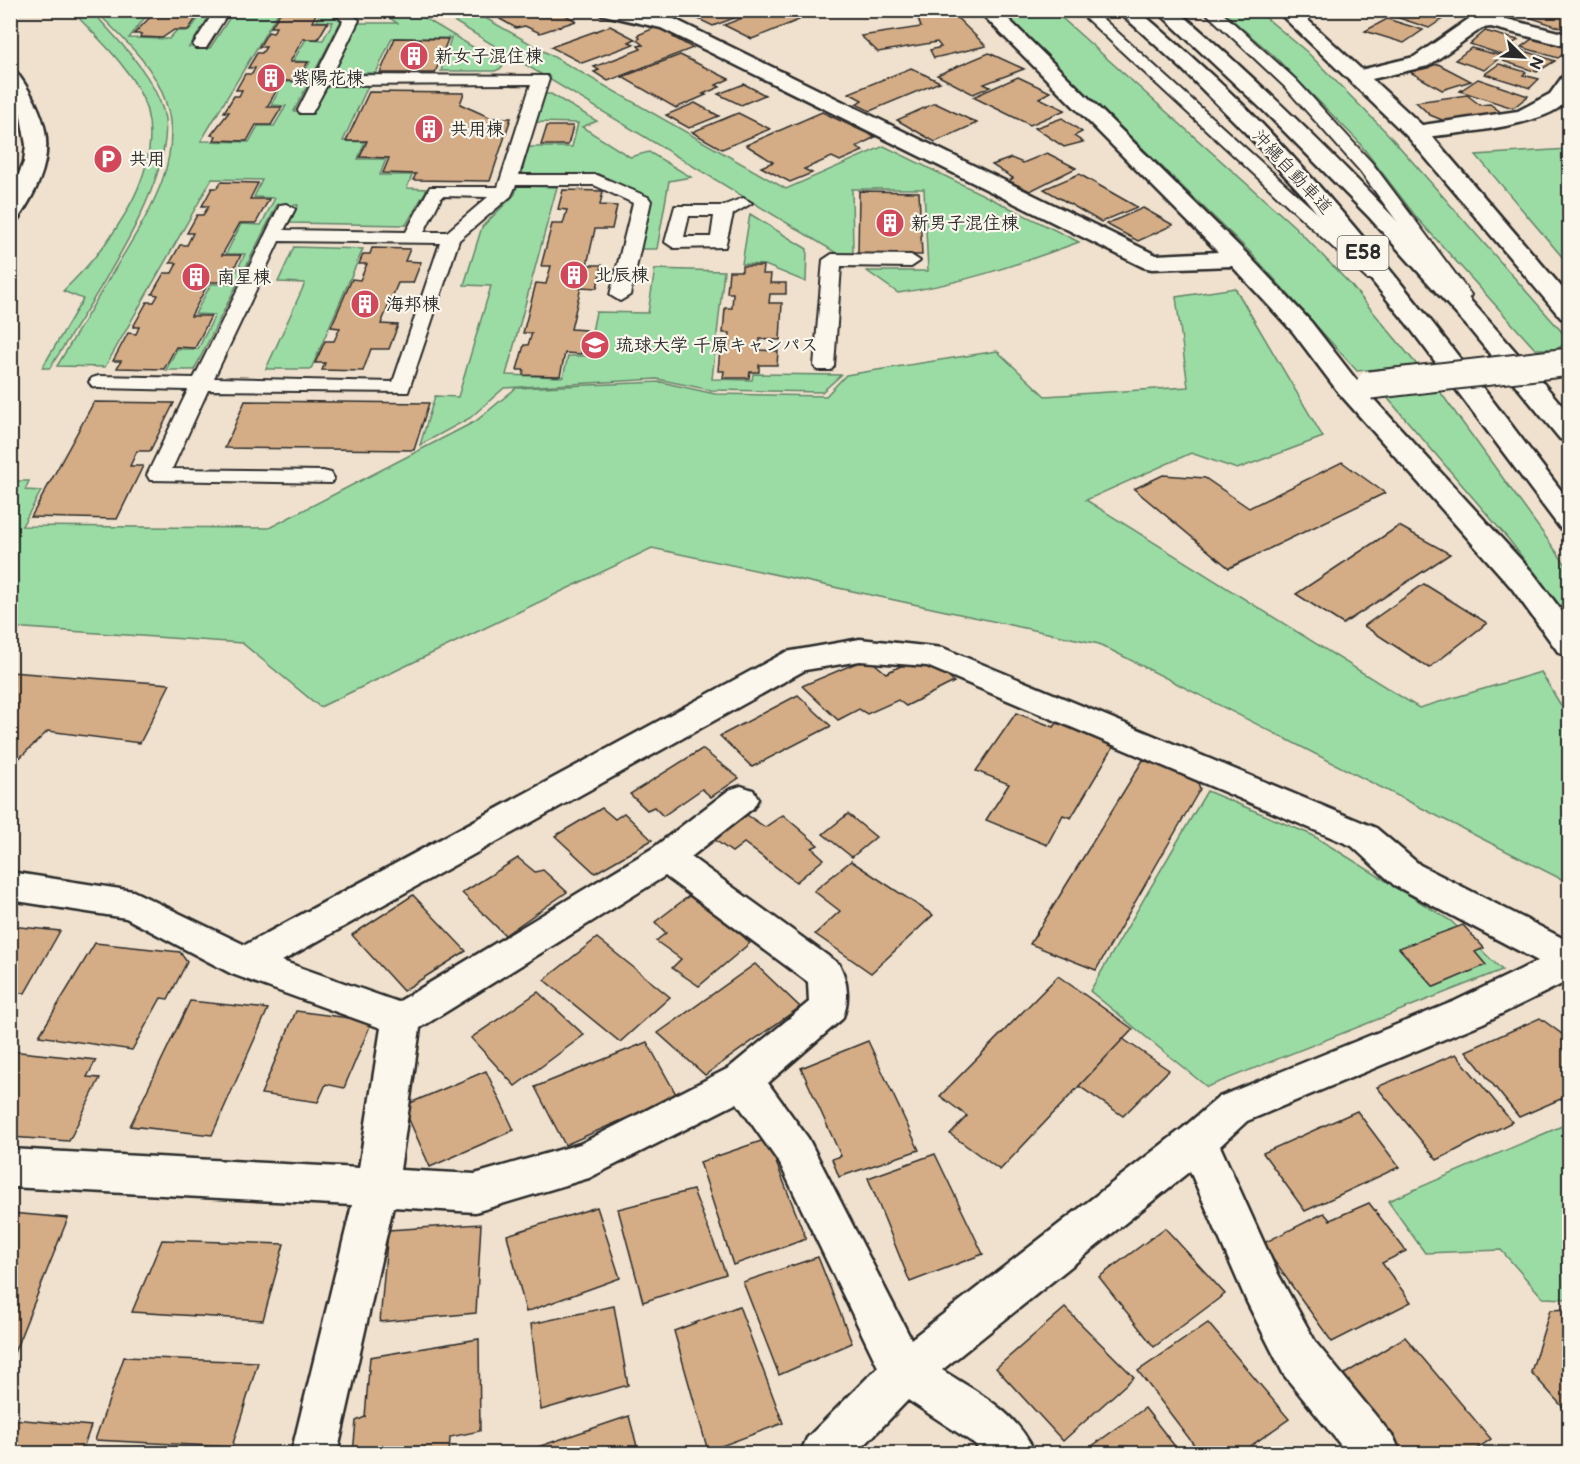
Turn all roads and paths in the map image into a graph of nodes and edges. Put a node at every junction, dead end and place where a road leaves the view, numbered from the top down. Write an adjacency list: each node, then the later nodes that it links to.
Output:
1 (223, 10): 11 (lane)
2 (337, 10): 14 (lane)
3 (607, 10): 26 (main road)
4 (987, 10): 26 (main road)
5 (1084, 10): 29 (lane)
6 (1126, 10): 29 (main road, 沖縄自動車道 / E58)
7 (1165, 10): 31 (main road, 沖縄自動車道 / E58)
8 (1210, 10): 31 (lane)
9 (1285, 10): 12 (main road)
10 (1569, 41): 12 (main road)
11 (201, 45)
12 (1359, 76): 17 (main road)
13 (10, 77): 22 (main road)
14 (322, 80): 16 (lane); 18 (lane)
15 (1569, 80): 17 (main road)
16 (306, 110)
17 (1416, 132): 30 (main road)
18 (507, 186): 24 (lane); 25 (lane); 28 (lane)
19 (743, 203): 21 (lane)
20 (286, 209): 23 (lane)
21 (724, 211)
22 (10, 214)
23 (272, 235): 24 (lane); 35 (lane)
24 (412, 238): 25 (lane)
25 (450, 238): 35 (lane)
26 (1238, 258): 36 (main road)
27 (911, 261): 33 (lane)
28 (620, 295)
29 (1400, 300): 39 (main road, 沖縄自動車道 / E58)
30 (1569, 313)
31 (1502, 350): 37 (main road, 沖縄自動車道 / E58)
32 (1569, 362): 36 (main road, bridge)
33 (824, 366)
34 (99, 382): 35 (lane)
35 (201, 385): 38 (lane)
36 (1359, 386): 40 (main road)
37 (1569, 433)
38 (323, 478)
39 (1569, 522)
40 (1569, 645)
41 (741, 799): 42 (main road)
42 (666, 858): 46 (main road); 47 (main road)
43 (10, 886): 45 (main road)
44 (1569, 961): 45 (main road); 48 (main road)
45 (245, 963): 46 (main road)
46 (402, 1019): 50 (main road)
47 (743, 1080): 50 (main road); 51 (main road)
48 (1197, 1141): 51 (main road); 55 (main road)
49 (10, 1168): 50 (main road)
50 (377, 1187): 52 (main road)
51 (904, 1372): 53 (main road); 54 (main road)
52 (314, 1454)
53 (823, 1454)
54 (1012, 1454)
55 (1378, 1454)

